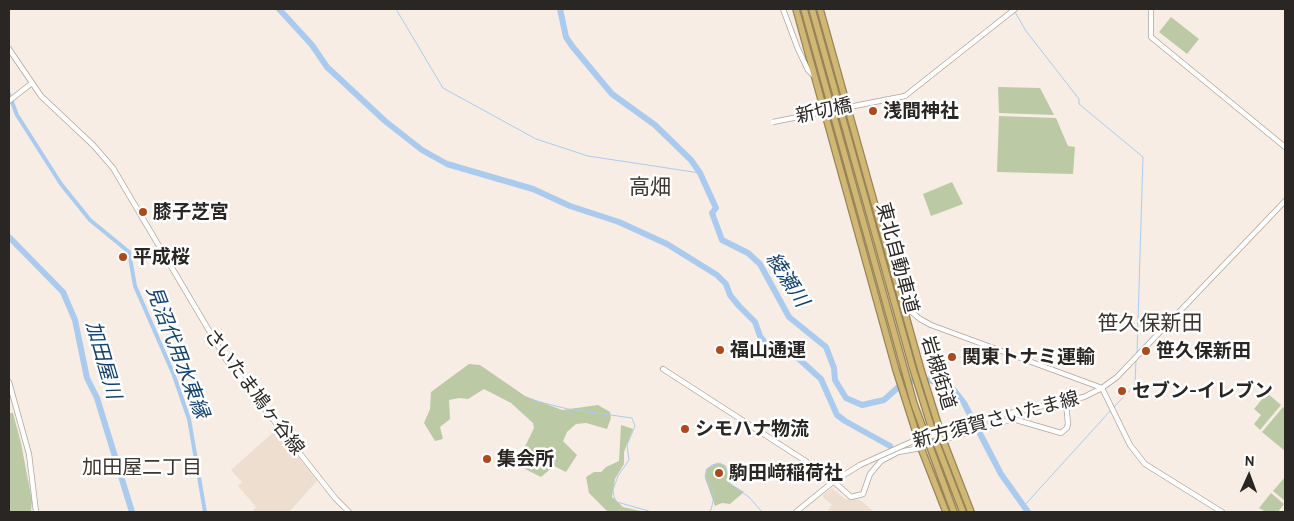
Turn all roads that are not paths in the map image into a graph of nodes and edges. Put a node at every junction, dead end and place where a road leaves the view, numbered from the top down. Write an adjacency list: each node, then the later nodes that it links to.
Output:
1 (783, 9): 9 (street)
2 (796, 9): 9 (highway, 岩槻街道)
3 (804, 9): 27 (highway, 東北自動車道)
4 (812, 9): 28 (highway, 東北自動車道)
5 (820, 9): 15 (highway, 岩槻街道)
6 (1015, 9): 12 (street, 新切橋, bridge)
7 (1151, 9): 13 (street)
8 (9, 49): 10 (street, さいたま鳩ヶ谷線)
9 (815, 78): 21 (highway, 岩槻街道)
10 (32, 83): 11 (street); 24 (street, さいたま鳩ヶ谷線)
11 (9, 101)
12 (773, 122)
13 (1285, 147)
14 (1285, 201): 18 (street, 新方須賀さいたま線)
15 (902, 304): 18 (street); 20 (highway, 岩槻街道)
16 (663, 369): 22 (street)
17 (9, 382): 23 (street)
18 (1102, 388): 19 (street, 新方須賀さいたま線); 30 (street)
19 (1066, 402): 20 (street); 22 (street, 新方須賀さいたま線, bridge)
20 (943, 440): 29 (highway, 岩槻街道)
21 (921, 448): 22 (street); 26 (highway, 岩槻街道)
22 (834, 481): 25 (street, 新方須賀さいたま線)
23 (36, 512)
24 (349, 512)
25 (796, 512)
26 (946, 512)
27 (954, 512)
28 (963, 512)
29 (971, 512)
30 (1222, 512)

